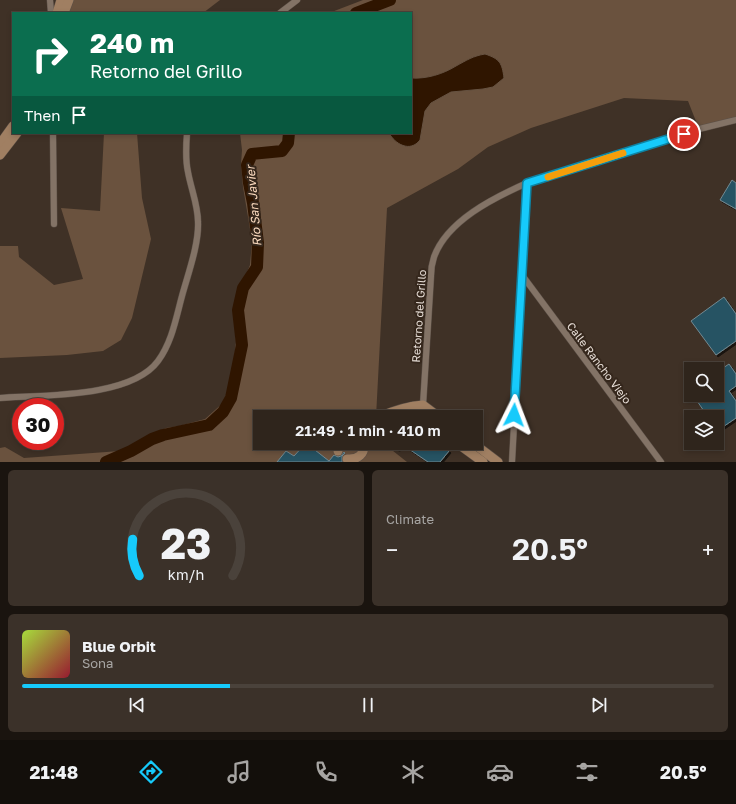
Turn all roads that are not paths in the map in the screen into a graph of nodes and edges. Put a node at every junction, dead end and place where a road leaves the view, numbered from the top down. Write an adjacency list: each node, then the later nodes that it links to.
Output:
1 (50, 0): 5 (street)
2 (61, 0): 6 (street)
3 (69, 0): 7 (street)
4 (297, 0): 8 (street)
5 (51, 12)
6 (57, 12)
7 (64, 12)
8 (281, 12)
9 (736, 120): 16 (street, Retorno del Grillo)
10 (12, 127): 14 (street)
11 (16, 134): 15 (street)
12 (53, 134): 17 (street)
13 (187, 134): 19 (street)
14 (0, 144)
15 (0, 156)
16 (527, 183): 18 (street); 23 (street, Retorno del Grillo)
17 (54, 224)
18 (522, 275): 30 (street); 31 (street, Calle Rancho Viejo)
19 (0, 398)
20 (411, 406): 21 (street); 22 (street); 23 (street)
21 (397, 410)
22 (412, 410)
23 (426, 410)
24 (363, 450): 27 (street)
25 (466, 450): 28 (street)
26 (482, 450): 29 (street)
27 (347, 459)
28 (482, 462)
29 (498, 462)
30 (512, 462)
31 (661, 462)

